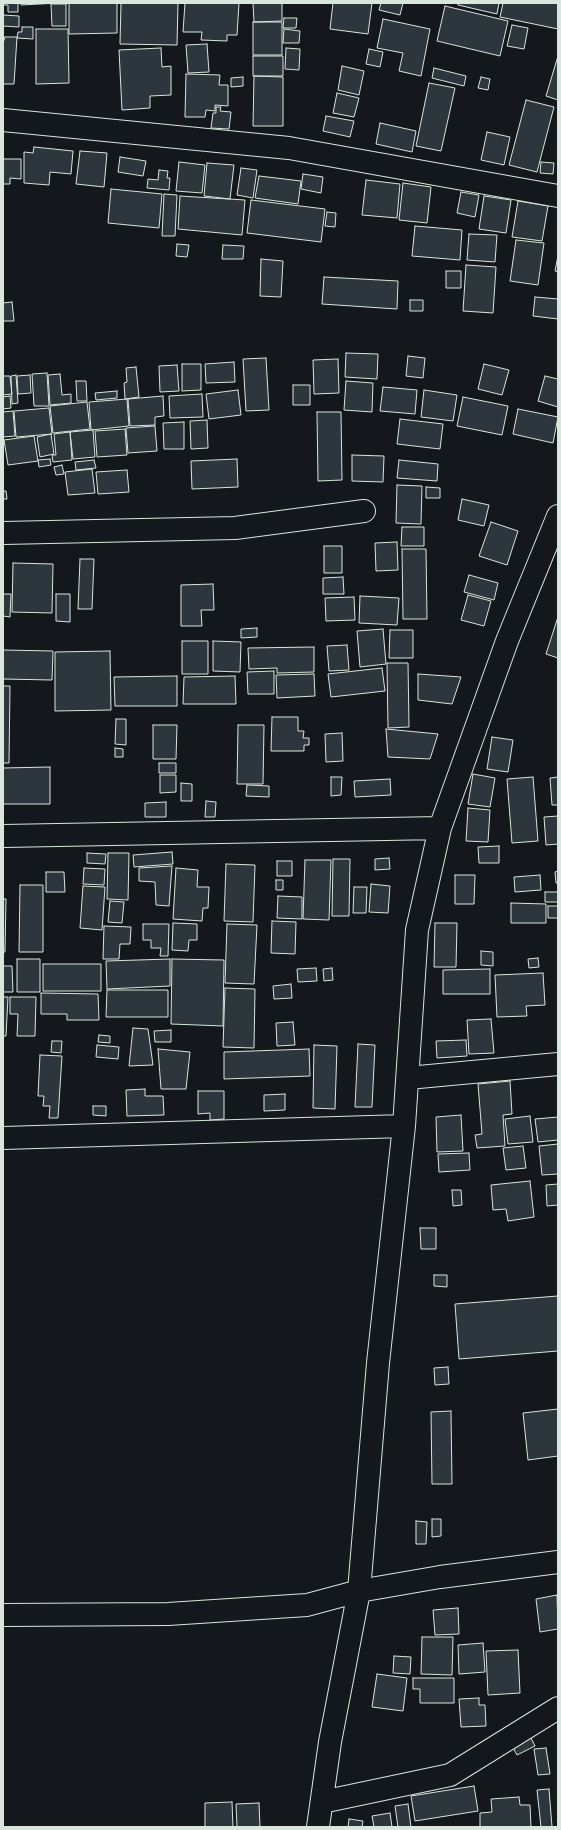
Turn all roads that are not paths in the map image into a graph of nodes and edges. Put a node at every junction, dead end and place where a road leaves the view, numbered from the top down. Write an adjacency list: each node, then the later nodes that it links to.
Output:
1 (3, 120): 2 (street)
2 (558, 196)
3 (364, 511): 5 (street)
4 (558, 516): 6 (street)
5 (3, 533)
6 (440, 828): 7 (street); 9 (street)
7 (3, 836)
8 (558, 1064): 9 (street)
9 (408, 1078): 10 (street)
10 (404, 1126): 11 (street); 13 (street)
11 (3, 1138)
12 (558, 1562): 13 (street)
13 (359, 1591): 14 (street); 16 (street)
14 (3, 1615)
15 (558, 1708): 16 (street)
16 (322, 1802): 17 (street)
17 (318, 1827)

